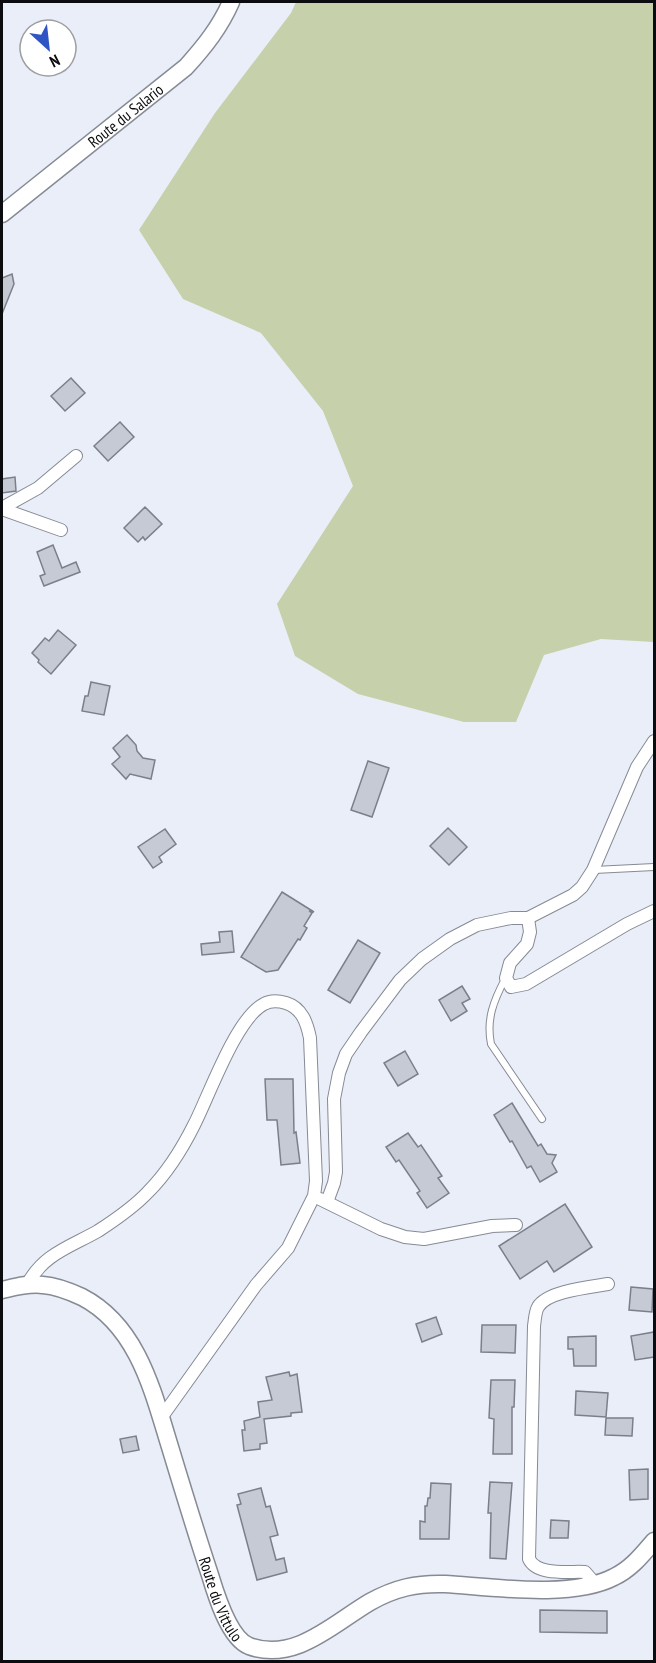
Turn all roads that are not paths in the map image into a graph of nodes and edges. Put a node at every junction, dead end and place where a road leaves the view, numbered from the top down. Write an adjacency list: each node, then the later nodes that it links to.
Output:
1 (231, 2): 2 (street, Route du Salario)
2 (2, 214)
3 (76, 456): 4 (street)
4 (2, 509): 5 (street)
5 (60, 530)
6 (654, 741): 8 (street)
7 (654, 867): 8 (lane)
8 (593, 870): 10 (street)
9 (654, 911): 11 (street)
10 (528, 918): 11 (street); 14 (street)
11 (506, 978): 12 (lane)
12 (542, 1119)
13 (314, 1196): 14 (street); 17 (street); 19 (street)
14 (327, 1202): 15 (street)
15 (516, 1225)
16 (608, 1284): 21 (street)
17 (27, 1285): 18 (street, Route du Vittulo); 19 (street, Route du Vittulo)
18 (2, 1290)
19 (161, 1418): 21 (street, Route du Vittulo)
20 (654, 1541): 21 (street, Route du Vittulo)
21 (596, 1585)

